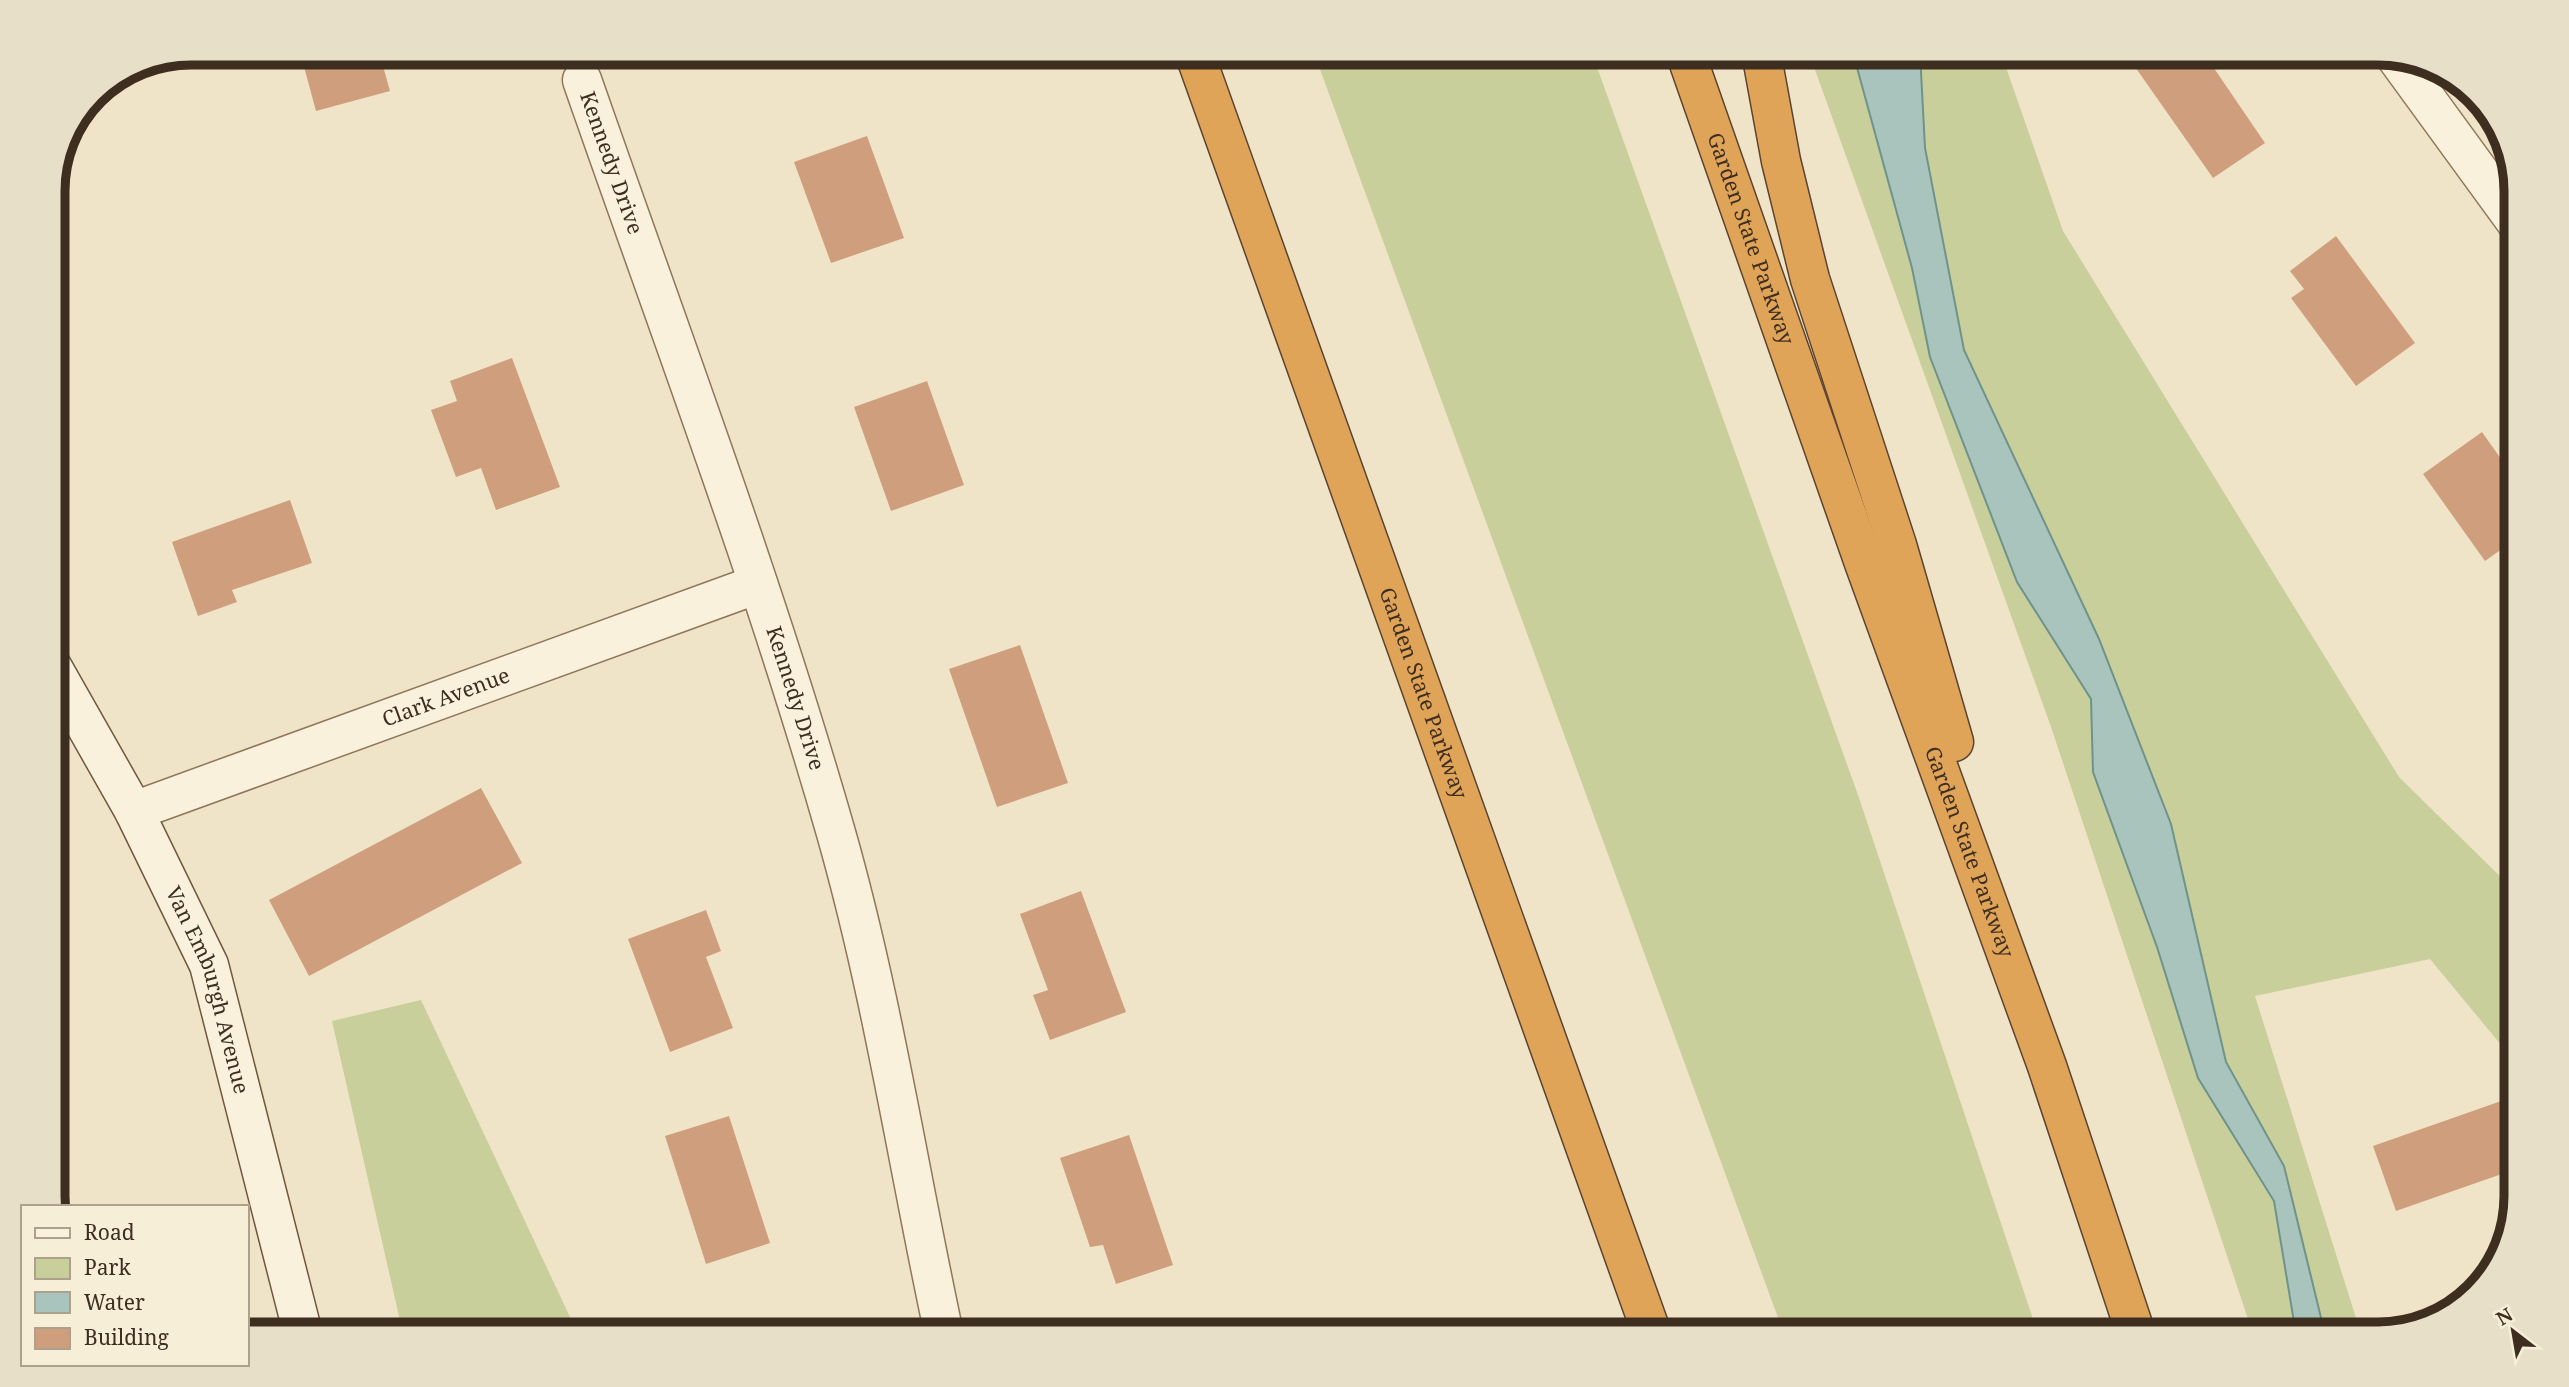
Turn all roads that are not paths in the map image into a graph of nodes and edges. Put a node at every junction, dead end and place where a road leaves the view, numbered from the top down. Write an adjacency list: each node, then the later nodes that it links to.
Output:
1 (1199, 65): 13 (highway, Garden State Parkway)
2 (1690, 65): 10 (highway, Garden State Parkway)
3 (1763, 65): 10 (highway)
4 (2403, 67): 6 (street)
5 (582, 80): 7 (street, Kennedy Drive)
6 (2504, 206)
7 (758, 584): 9 (street, Clark Avenue); 12 (street, Kennedy Drive)
8 (65, 689): 9 (street, Van Emburgh Avenue)
9 (134, 811): 11 (street, Van Emburgh Avenue)
10 (2047, 1066): 14 (highway, Garden State Parkway)
11 (300, 1322)
12 (941, 1322)
13 (1647, 1322)
14 (2132, 1322)

